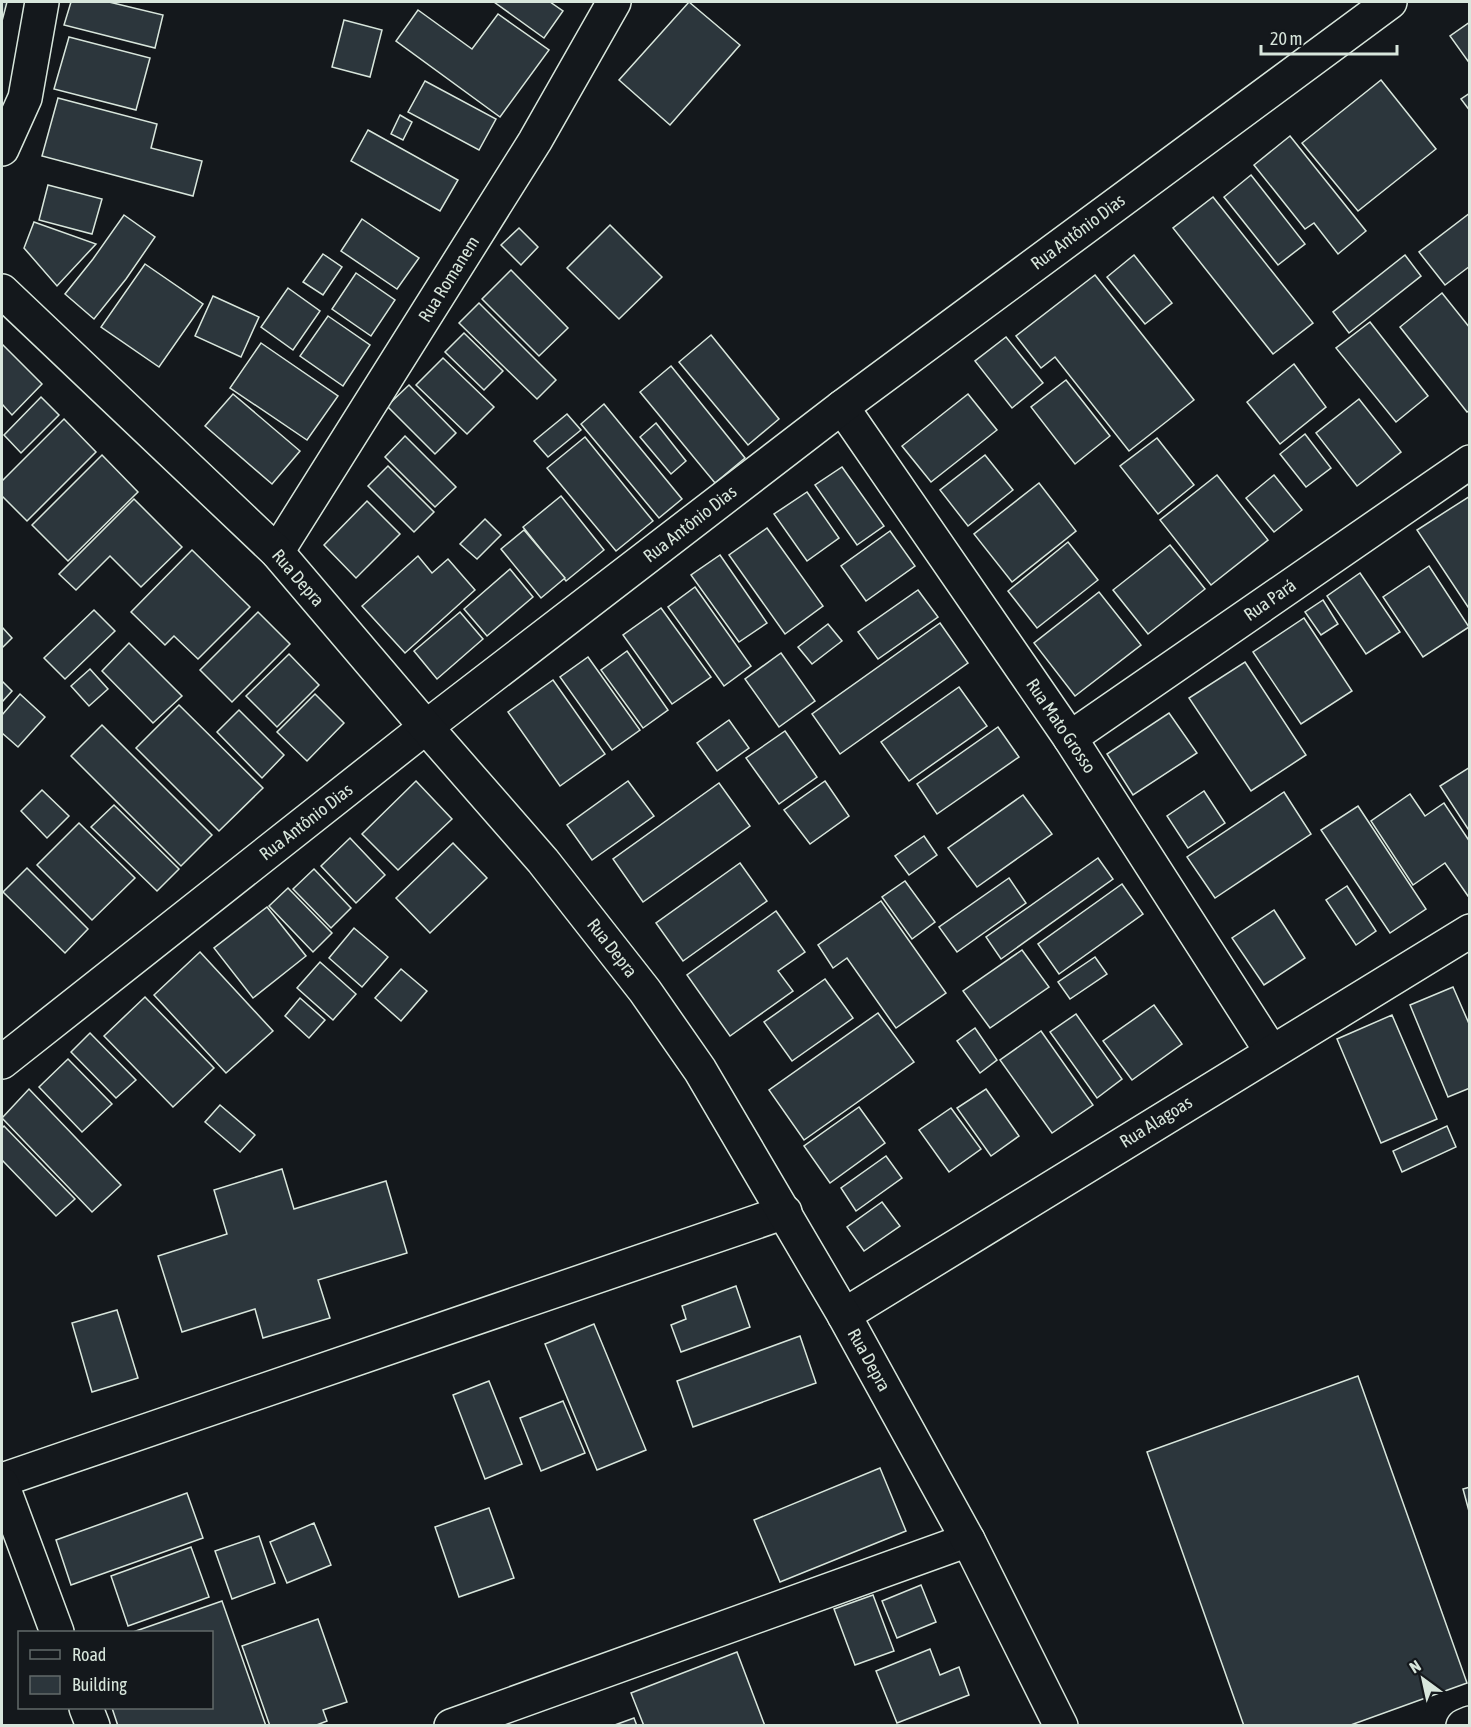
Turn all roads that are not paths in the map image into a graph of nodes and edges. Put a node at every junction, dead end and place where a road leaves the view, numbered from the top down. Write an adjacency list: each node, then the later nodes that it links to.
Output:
1 (42, 2): 4 (street)
2 (614, 2): 8 (street, Rua Romanem)
3 (1390, 2): 6 (street, Rua Antônio Dias)
4 (2, 149)
5 (2, 291): 8 (street, Rua Depra)
6 (842, 407): 9 (street, Rua Antônio Dias); 10 (street, Rua Mato Grosso)
7 (1470, 462): 10 (street, Rua Pará)
8 (277, 552): 9 (street, Rua Depra)
9 (426, 727): 13 (street, Rua Antônio Dias); 14 (street, Rua Depra)
10 (1070, 738): 12 (street, Rua Mato Grosso)
11 (1470, 931): 12 (street, Rua Alagoas)
12 (1271, 1051): 15 (street, Rua Alagoas)
13 (2, 1062)
14 (785, 1212): 15 (street, Rua Depra); 16 (street)
15 (844, 1315): 18 (street, Rua Depra)
16 (2, 1480)
17 (2, 1484): 19 (street)
18 (968, 1540): 23 (street); 24 (street, Rua Depra)
19 (57, 1631)
20 (87, 1709): 22 (street)
21 (1470, 1723): 25 (street)
22 (93, 1725)
23 (451, 1725)
24 (1061, 1725)
25 (1463, 1725)

